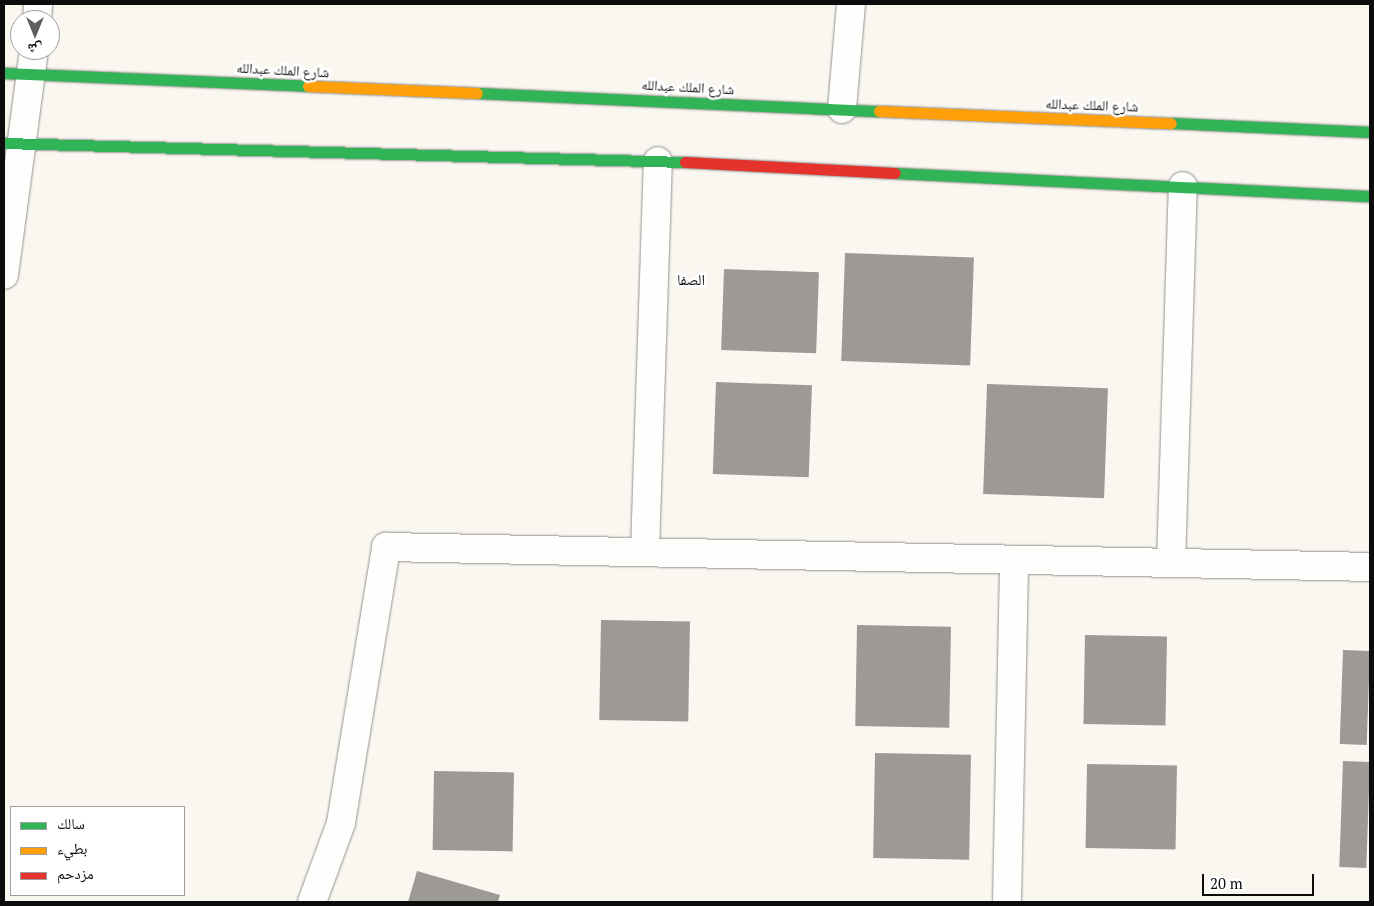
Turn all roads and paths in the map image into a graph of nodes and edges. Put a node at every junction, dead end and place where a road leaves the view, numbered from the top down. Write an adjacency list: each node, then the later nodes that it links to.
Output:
1 (851, 4): 4 (street)
2 (34, 62): 3 (street, شارع الملك عبدالله); 4 (street, شارع الملك عبدالله); 6 (street)
3 (4, 73)
4 (842, 109): 5 (street, شارع الملك عبدالله)
5 (1370, 132)
6 (13, 143): 7 (street); 10 (street)
7 (658, 161): 8 (street); 11 (street)
8 (1183, 186): 9 (street); 13 (street)
9 (1370, 196)
10 (4, 275)
11 (645, 550): 12 (street); 15 (street)
12 (1014, 560): 13 (street); 16 (street)
13 (1171, 563): 14 (street)
14 (1370, 567)
15 (312, 902)
16 (1007, 902)

